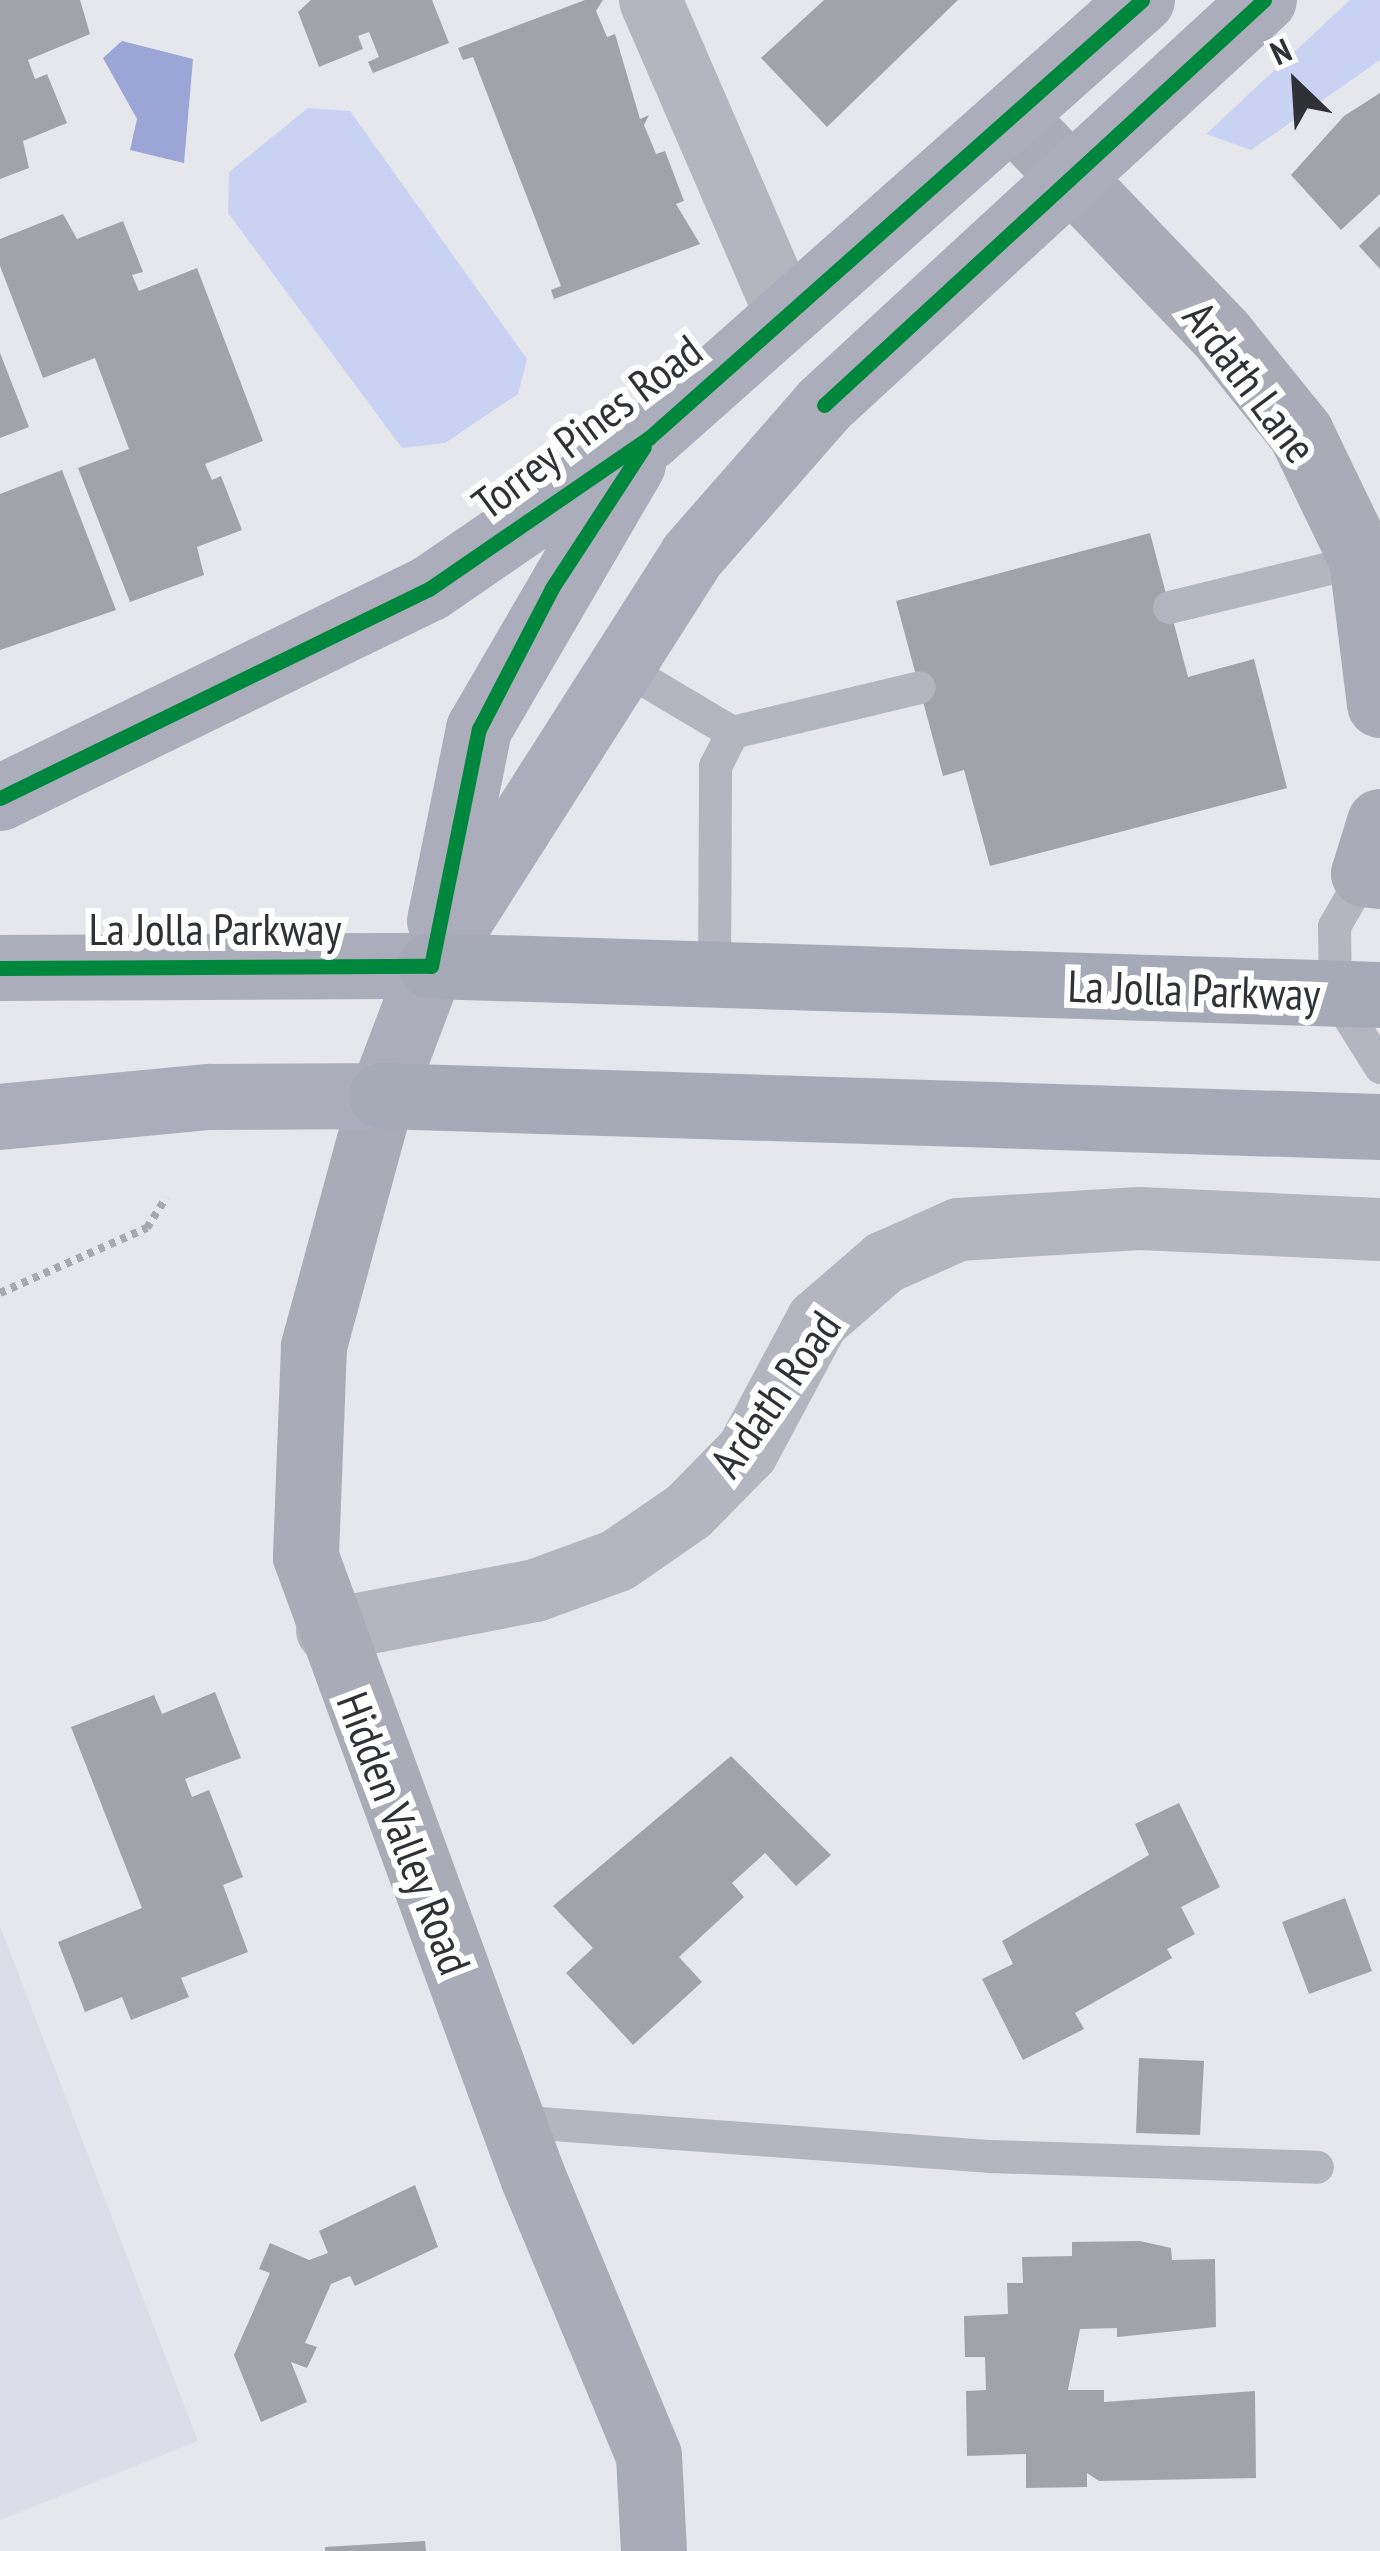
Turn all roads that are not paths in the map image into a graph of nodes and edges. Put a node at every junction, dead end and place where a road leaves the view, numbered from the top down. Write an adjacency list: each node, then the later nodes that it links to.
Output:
1 (650, 0): 6 (street)
2 (1142, 0): 4 (main road, Torrey Pines Road)
3 (1264, 0): 5 (main road)
4 (1012, 116): 5 (street, Ardath Lane); 6 (main road, Torrey Pines Road)
5 (1071, 177): 8 (street, Ardath Lane); 10 (main road)
6 (786, 314): 7 (main road, Torrey Pines Road)
7 (650, 437): 14 (main road, Torrey Pines Road); 16 (main road)
8 (1362, 560): 9 (lane); 12 (street, Ardath Lane)
9 (1168, 607)
10 (619, 665): 13 (lane); 16 (main road)
11 (920, 687): 13 (lane)
12 (1380, 706)
13 (732, 732): 18 (lane)
14 (0, 798)
15 (1374, 857): 19 (lane)
16 (431, 966): 17 (main road, La Jolla Parkway); 18 (highway, La Jolla Parkway); 21 (main road)
17 (0, 968)
18 (714, 972): 19 (highway, La Jolla Parkway)
19 (1358, 995): 20 (lane)
20 (1380, 1067)
21 (382, 1096): 22 (main road); 23 (highway); 25 (street, Hidden Valley Road)
22 (0, 1117)
23 (1380, 1127)
24 (1380, 1229): 25 (street, Ardath Road)
25 (327, 1630): 26 (street, Hidden Valley Road)
26 (512, 2121): 27 (lane); 28 (street, Hidden Valley Road)
27 (1317, 2167)
28 (654, 2551)

